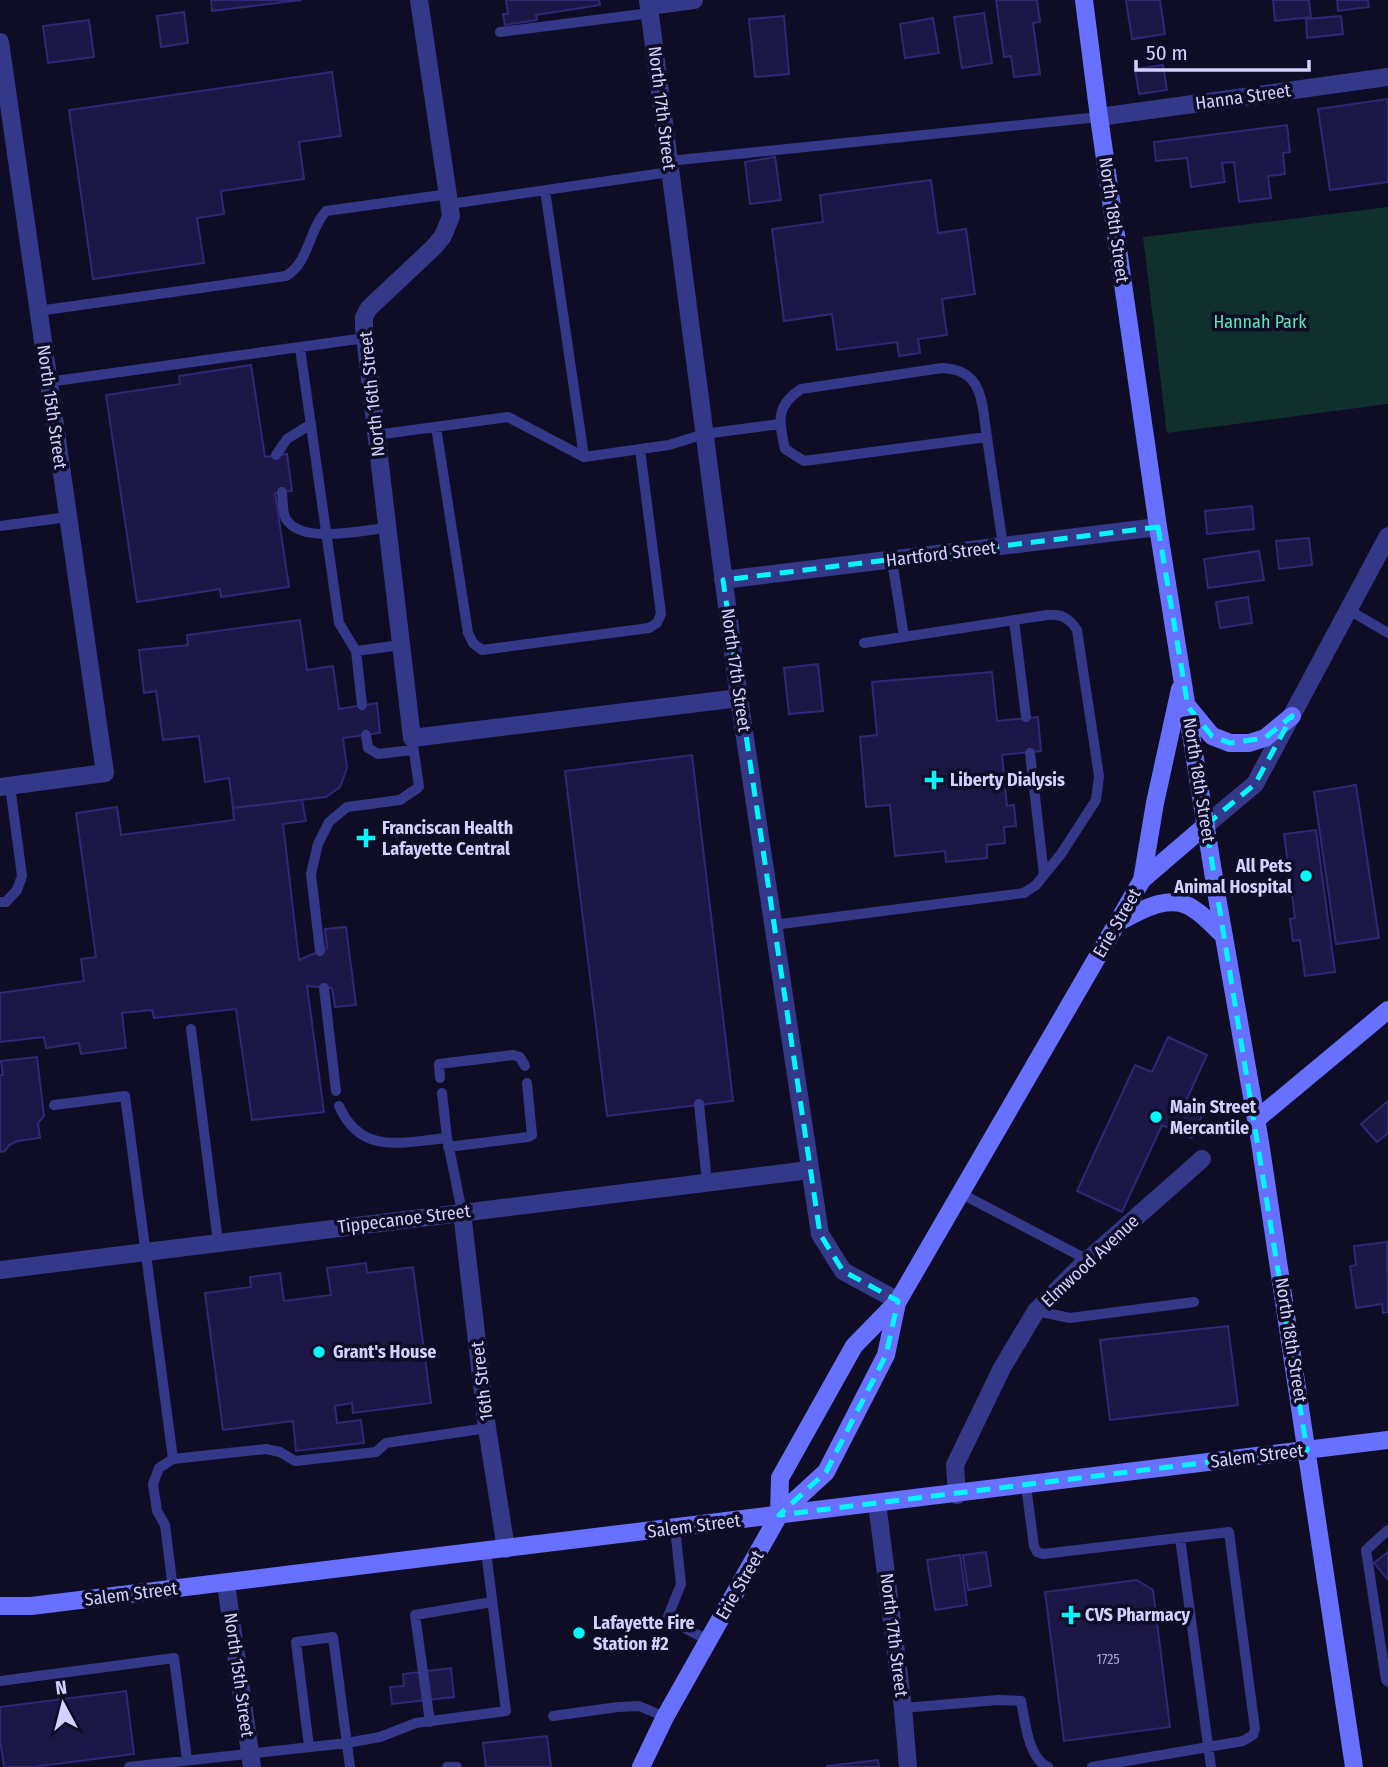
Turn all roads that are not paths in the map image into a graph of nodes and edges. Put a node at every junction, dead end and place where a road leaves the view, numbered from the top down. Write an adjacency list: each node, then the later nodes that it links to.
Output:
1 (419, 0): 12 (street, North 16th Street)
2 (694, 0): 4 (street)
3 (1084, 0): 9 (main road, North 18th Street)
4 (649, 7): 5 (lane); 10 (street, North 17th Street)
5 (500, 32)
6 (0, 42): 8 (street, North 15th Street)
7 (1388, 77): 9 (street, Hanna Street)
8 (3, 90): 13 (street, North 15th Street)
9 (1099, 117): 10 (lane); 29 (main road, North 18th Street)
10 (670, 167): 11 (lane); 20 (street, North 17th Street)
11 (545, 190): 12 (lane); 25 (lane)
12 (450, 199): 13 (lane); 14 (street, North 16th Street)
13 (38, 311): 16 (street, North 15th Street)
14 (365, 338): 15 (lane); 21 (street, North 16th Street)
15 (300, 348): 16 (lane); 17 (lane)
16 (48, 382): 27 (street, North 15th Street)
17 (310, 424): 24 (lane); 31 (lane)
18 (780, 424): 20 (lane); 22 (lane); 22 (lane)
19 (436, 427): 21 (lane); 23 (lane); 25 (lane)
20 (705, 434): 23 (lane); 35 (street, North 17th Street)
21 (376, 435): 30 (street, North 16th Street)
22 (986, 437): 33 (lane)
23 (640, 449): 25 (lane)
24 (276, 455)
25 (584, 457)
26 (282, 492): 31 (lane)
27 (68, 517): 28 (lane); 52 (street, North 15th Street)
28 (0, 526)
29 (1158, 527): 33 (street, Hartford Street); 43 (main road, North 18th Street)
30 (387, 528): 31 (lane); 41 (street, North 16th Street)
31 (326, 535): 42 (lane)
32 (1388, 536): 36 (street, Erie Street)
33 (1003, 546): 34 (street, Hartford Street)
34 (892, 560): 35 (street, Hartford Street); 39 (lane)
35 (723, 580): 44 (street, North 17th Street)
36 (1349, 610): 38 (lane); 47 (street, Erie Street)
37 (1014, 620): 39 (lane); 48 (lane); 54 (lane)
38 (1388, 632)
39 (904, 637): 40 (lane)
40 (864, 643)
41 (401, 645): 42 (lane); 50 (street, North 16th Street)
42 (356, 651): 45 (lane)
43 (1183, 676): 46 (main road, North 18th Street); 55 (main road)
44 (739, 698): 50 (street); 58 (street, North 17th Street)
45 (362, 705)
46 (1188, 707): 47 (main road); 53 (main road, North 18th Street)
47 (1292, 716): 53 (street, Erie Street)
48 (1026, 718)
49 (366, 735): 50 (lane)
50 (413, 744): 60 (lane)
51 (1030, 753): 54 (lane)
52 (5, 787): 56 (lane)
53 (1206, 825): 55 (main road, Erie Street); 59 (main road, North 18th Street)
54 (1044, 876): 58 (lane)
55 (1142, 880): 57 (main road, Erie Street)
56 (0, 902)
57 (1117, 923): 59 (main road); 77 (main road, Erie Street)
58 (773, 925): 75 (street, North 17th Street)
59 (1224, 936): 72 (main road, North 18th Street)
60 (320, 951)
61 (324, 988): 67 (lane)
62 (1388, 1010): 72 (main road)
63 (191, 1029): 79 (lane)
64 (525, 1066): 65 (lane)
65 (440, 1078)
66 (527, 1083): 73 (lane)
67 (336, 1090)
68 (442, 1093): 73 (lane)
69 (54, 1104): 80 (lane)
70 (699, 1104): 76 (lane)
71 (339, 1106): 73 (lane)
72 (1257, 1119): 88 (main road, North 18th Street)
73 (447, 1142): 78 (lane)
74 (1202, 1160): 81 (street, Elmwood Avenue)
75 (809, 1170): 76 (street, Tippecanoe Street); 83 (street, North 17th Street)
76 (707, 1182): 78 (street, Tippecanoe Street)
77 (960, 1193): 81 (lane); 83 (main road, Erie Street)
78 (461, 1212): 79 (street, Tippecanoe Street); 86 (street, 16th Street)
79 (218, 1242): 80 (street, Tippecanoe Street)
80 (146, 1250): 82 (street, Tippecanoe Street); 89 (lane)
81 (1088, 1260): 85 (street, Elmwood Avenue)
82 (0, 1270)
83 (898, 1301): 93 (main road, Erie Street); 93 (main road, Erie Street)
84 (1194, 1302): 85 (lane)
85 (1036, 1311): 91 (street, Elmwood Avenue)
86 (487, 1428): 89 (lane); 97 (street, 16th Street)
87 (1388, 1440): 88 (main road, Salem Street)
88 (1307, 1450): 90 (main road, Salem Street); 124 (main road, North 18th Street)
89 (173, 1459): 100 (lane)
90 (1026, 1486): 91 (main road, Salem Street); 96 (lane)
91 (957, 1495): 92 (main road, Salem Street)
92 (877, 1503): 93 (main road, Salem Street); 106 (street, North 17th Street)
93 (779, 1515): 94 (main road, Salem Street); 103 (main road, Erie Street)
94 (675, 1528): 97 (main road, Salem Street); 103 (lane)
95 (1388, 1530): 105 (lane)
96 (1180, 1538): 112 (lane); 112 (lane)
97 (506, 1549): 98 (main road, Salem Street)
98 (486, 1551): 99 (main road, Salem Street); 101 (lane)
99 (226, 1584): 100 (main road, Salem Street); 114 (street, North 15th Street)
100 (173, 1589): 102 (main road, Salem Street)
101 (492, 1602): 109 (lane); 109 (lane)
102 (0, 1606)
103 (708, 1640): 108 (main road, Erie Street)
104 (0, 1681): 113 (lane)
105 (1388, 1682)
106 (903, 1709): 120 (street, North 17th Street); 121 (lane)
107 (554, 1717): 108 (lane)
108 (665, 1717): 119 (main road, Erie Street)
109 (430, 1721): 110 (lane)
110 (347, 1743): 111 (lane); 111 (lane); 116 (lane)
111 (309, 1746): 114 (lane)
112 (1208, 1746): 122 (lane); 123 (lane)
113 (187, 1760): 114 (lane); 115 (lane)
114 (251, 1760)
115 (130, 1767)
116 (350, 1767)
117 (447, 1767): 118 (lane)
118 (457, 1767)
119 (641, 1767)
120 (908, 1767)
121 (1048, 1767)
122 (1092, 1767)
123 (1211, 1767)
124 (1354, 1767)

